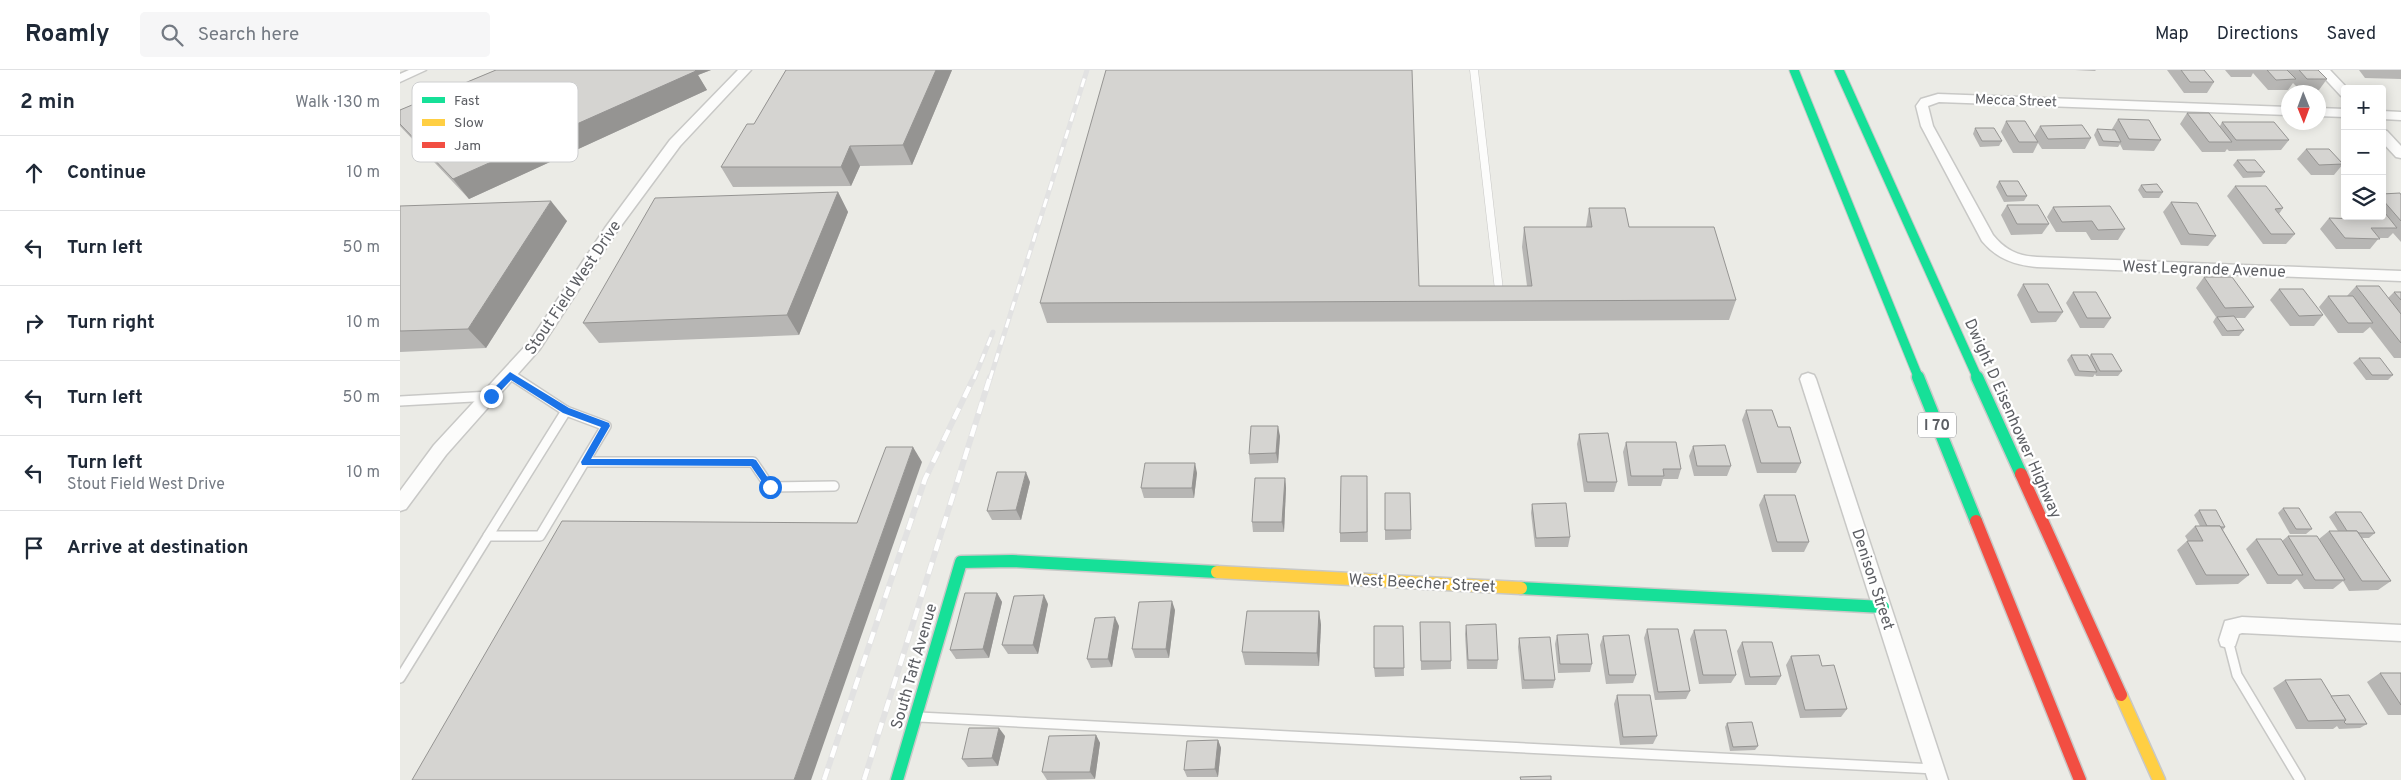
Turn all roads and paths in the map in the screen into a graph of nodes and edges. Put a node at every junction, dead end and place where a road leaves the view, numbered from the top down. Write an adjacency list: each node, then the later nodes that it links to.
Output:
1 (420, 70): 8 (street)
2 (745, 70): 21 (street, Stout Field West Drive)
3 (1474, 70): 20 (lane)
4 (1794, 70): 38 (main road, I 70)
5 (1839, 70): 10 (main road, Dwight D Eisenhower Highway)
6 (1844, 70): 10 (main road)
7 (2323, 70): 9 (street)
8 (402, 75)
9 (2341, 90)
10 (1849, 91): 39 (main road, Dwight D Eisenhower Highway)
11 (2281, 110): 18 (street, Mecca Street)
12 (2326, 112): 13 (street)
13 (2341, 113)
14 (2386, 115): 15 (street)
15 (2401, 116)
16 (2386, 138): 17 (street)
17 (2401, 154)
18 (2007, 256): 19 (street, West Legrande Avenue)
19 (2401, 276)
20 (1499, 290)
21 (510, 375): 23 (street, Stout Field West Drive); 25 (lane)
22 (1808, 379): 31 (street, Denison Street)
23 (491, 396): 24 (lane); 28 (street, Stout Field West Drive)
24 (400, 401)
25 (566, 410): 26 (lane); 29 (lane)
26 (585, 462): 27 (lane); 29 (lane)
27 (834, 486)
28 (400, 504)
29 (488, 536): 34 (lane)
30 (961, 562): 31 (main road, West Beecher Street); 35 (main road, South Taft Avenue)
31 (1883, 607): 36 (street, Denison Street)
32 (2401, 632): 33 (street)
33 (2228, 640): 40 (lane)
34 (400, 678)
35 (916, 716): 36 (lane); 37 (main road, South Taft Avenue)
36 (1936, 775)
37 (897, 780)
38 (2080, 780)
39 (2159, 780)
40 (2300, 780)

